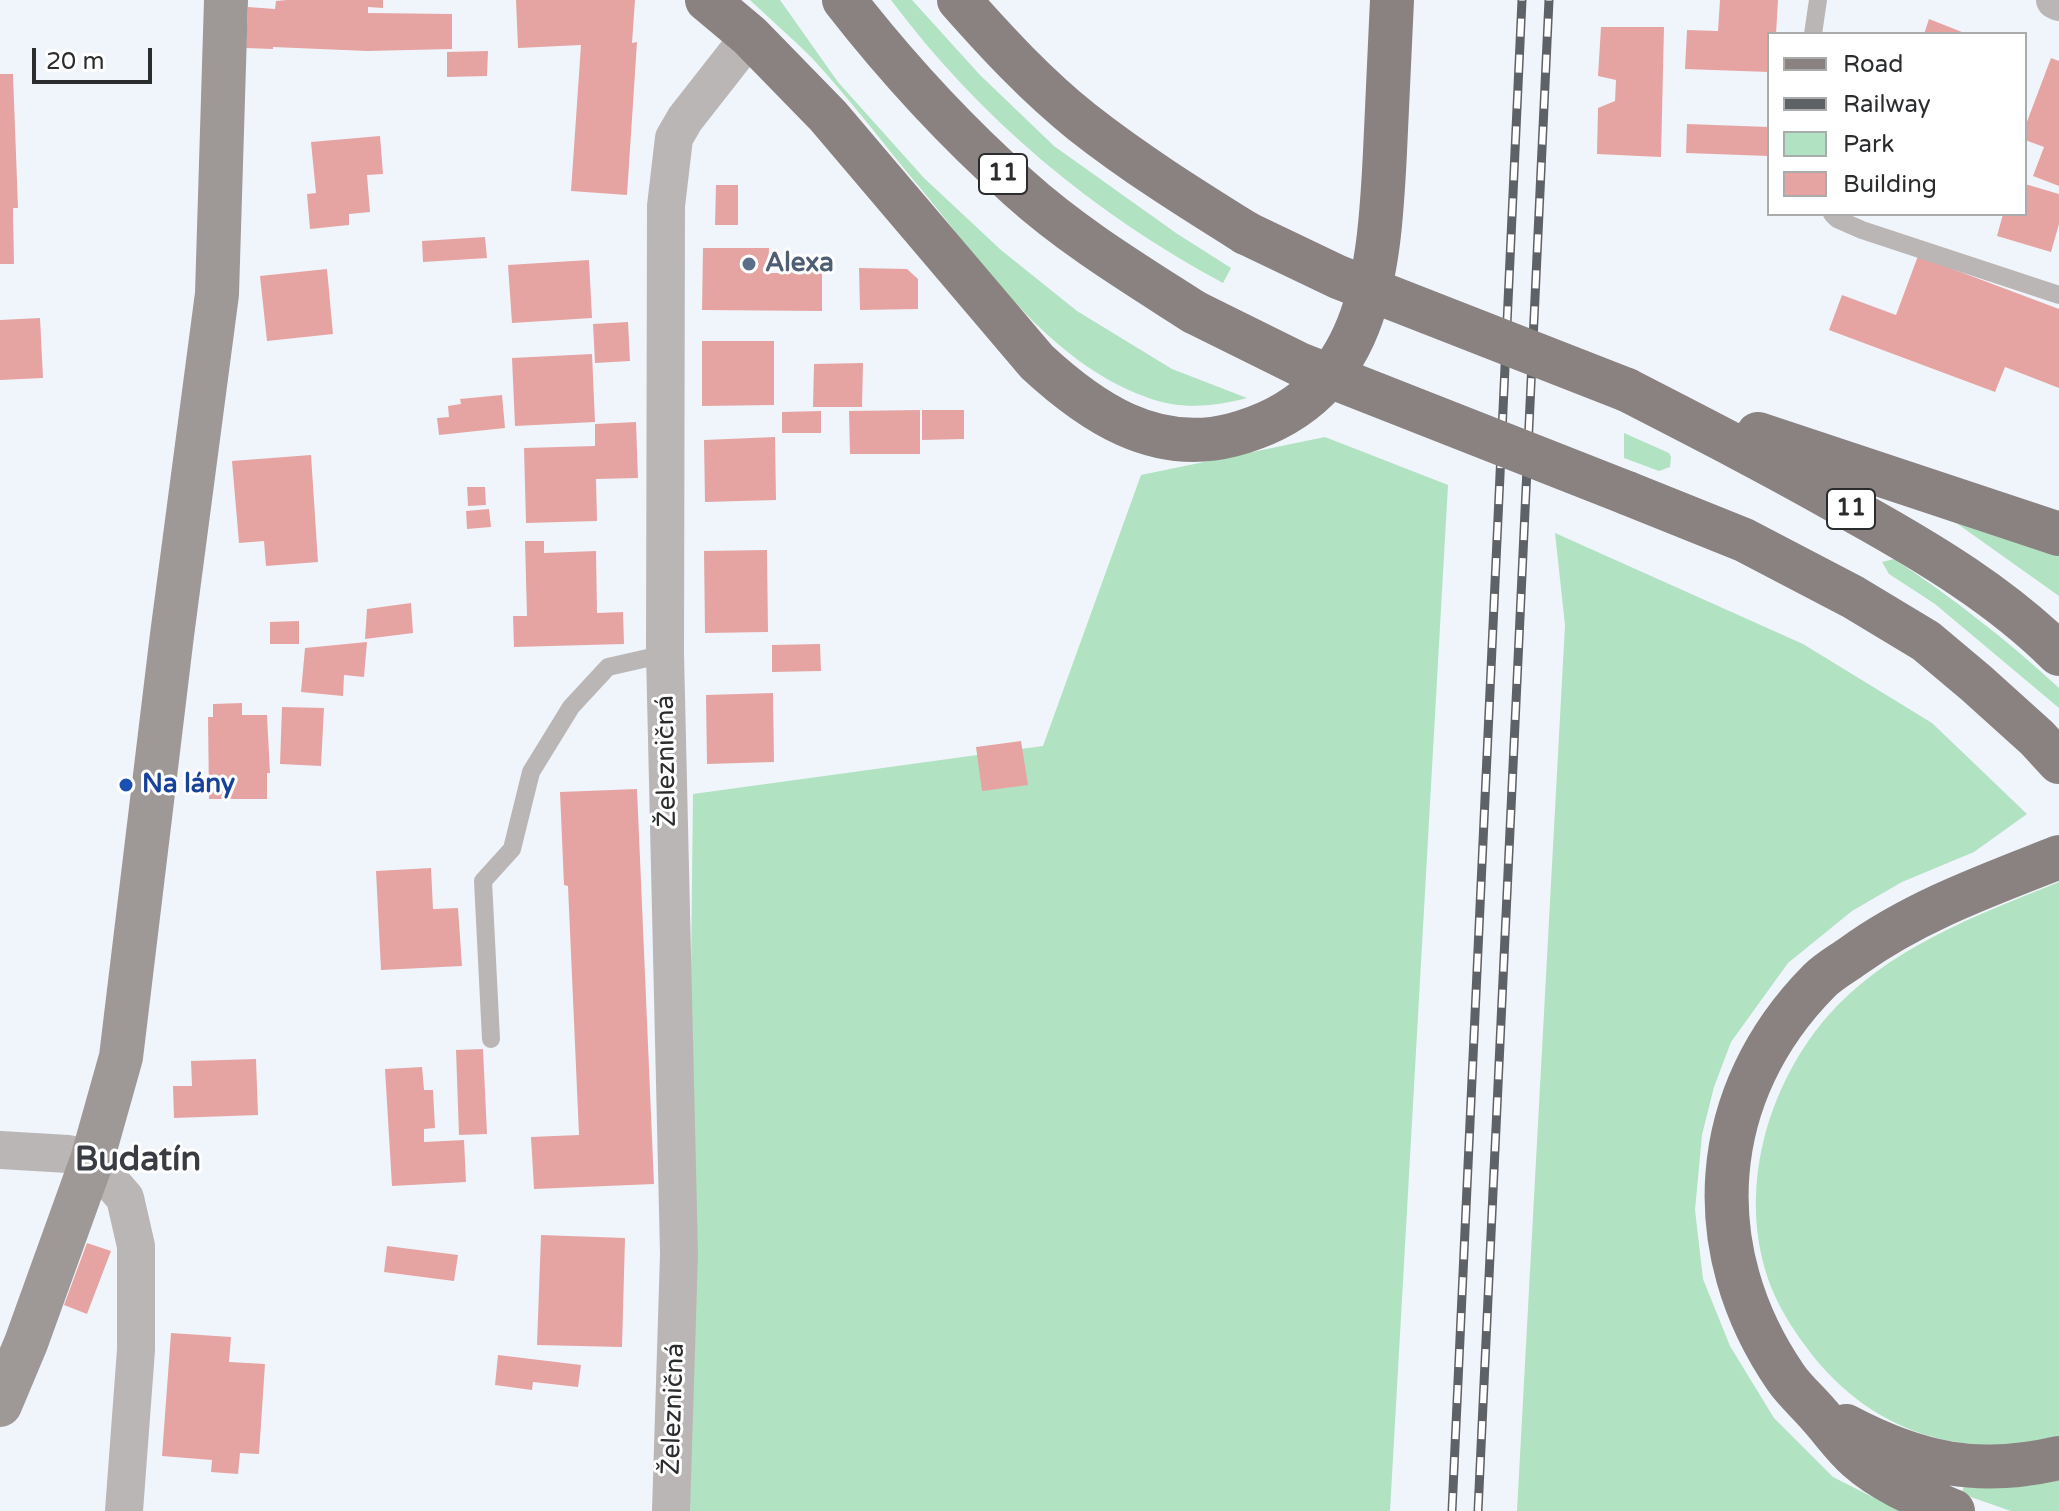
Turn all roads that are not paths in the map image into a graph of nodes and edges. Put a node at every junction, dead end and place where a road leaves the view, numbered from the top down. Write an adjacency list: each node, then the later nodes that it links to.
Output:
1 (226, 0): 19 (street)
2 (707, 0): 8 (main road)
3 (844, 0): 15 (main road, 11, bridge)
4 (959, 0): 11 (main road, 11, bridge)
5 (1392, 0): 8 (main road)
6 (1818, 0): 7 (lane)
7 (1813, 32)
8 (750, 36): 13 (street, Železničná)
9 (1834, 216): 10 (lane)
10 (2059, 295)
11 (1627, 390): 12 (main road); 14 (main road, 11)
12 (2059, 534)
13 (665, 654): 17 (lane); 24 (street, Železničná)
14 (2059, 654)
15 (2048, 750)
16 (2059, 857): 21 (main road)
17 (491, 1039)
18 (0, 1150): 19 (street)
19 (92, 1160): 20 (street); 23 (street)
20 (0, 1405)
21 (1813, 1408): 22 (main road); 25 (main road)
22 (2059, 1458)
23 (124, 1511)
24 (671, 1511)
25 (1953, 1511)

